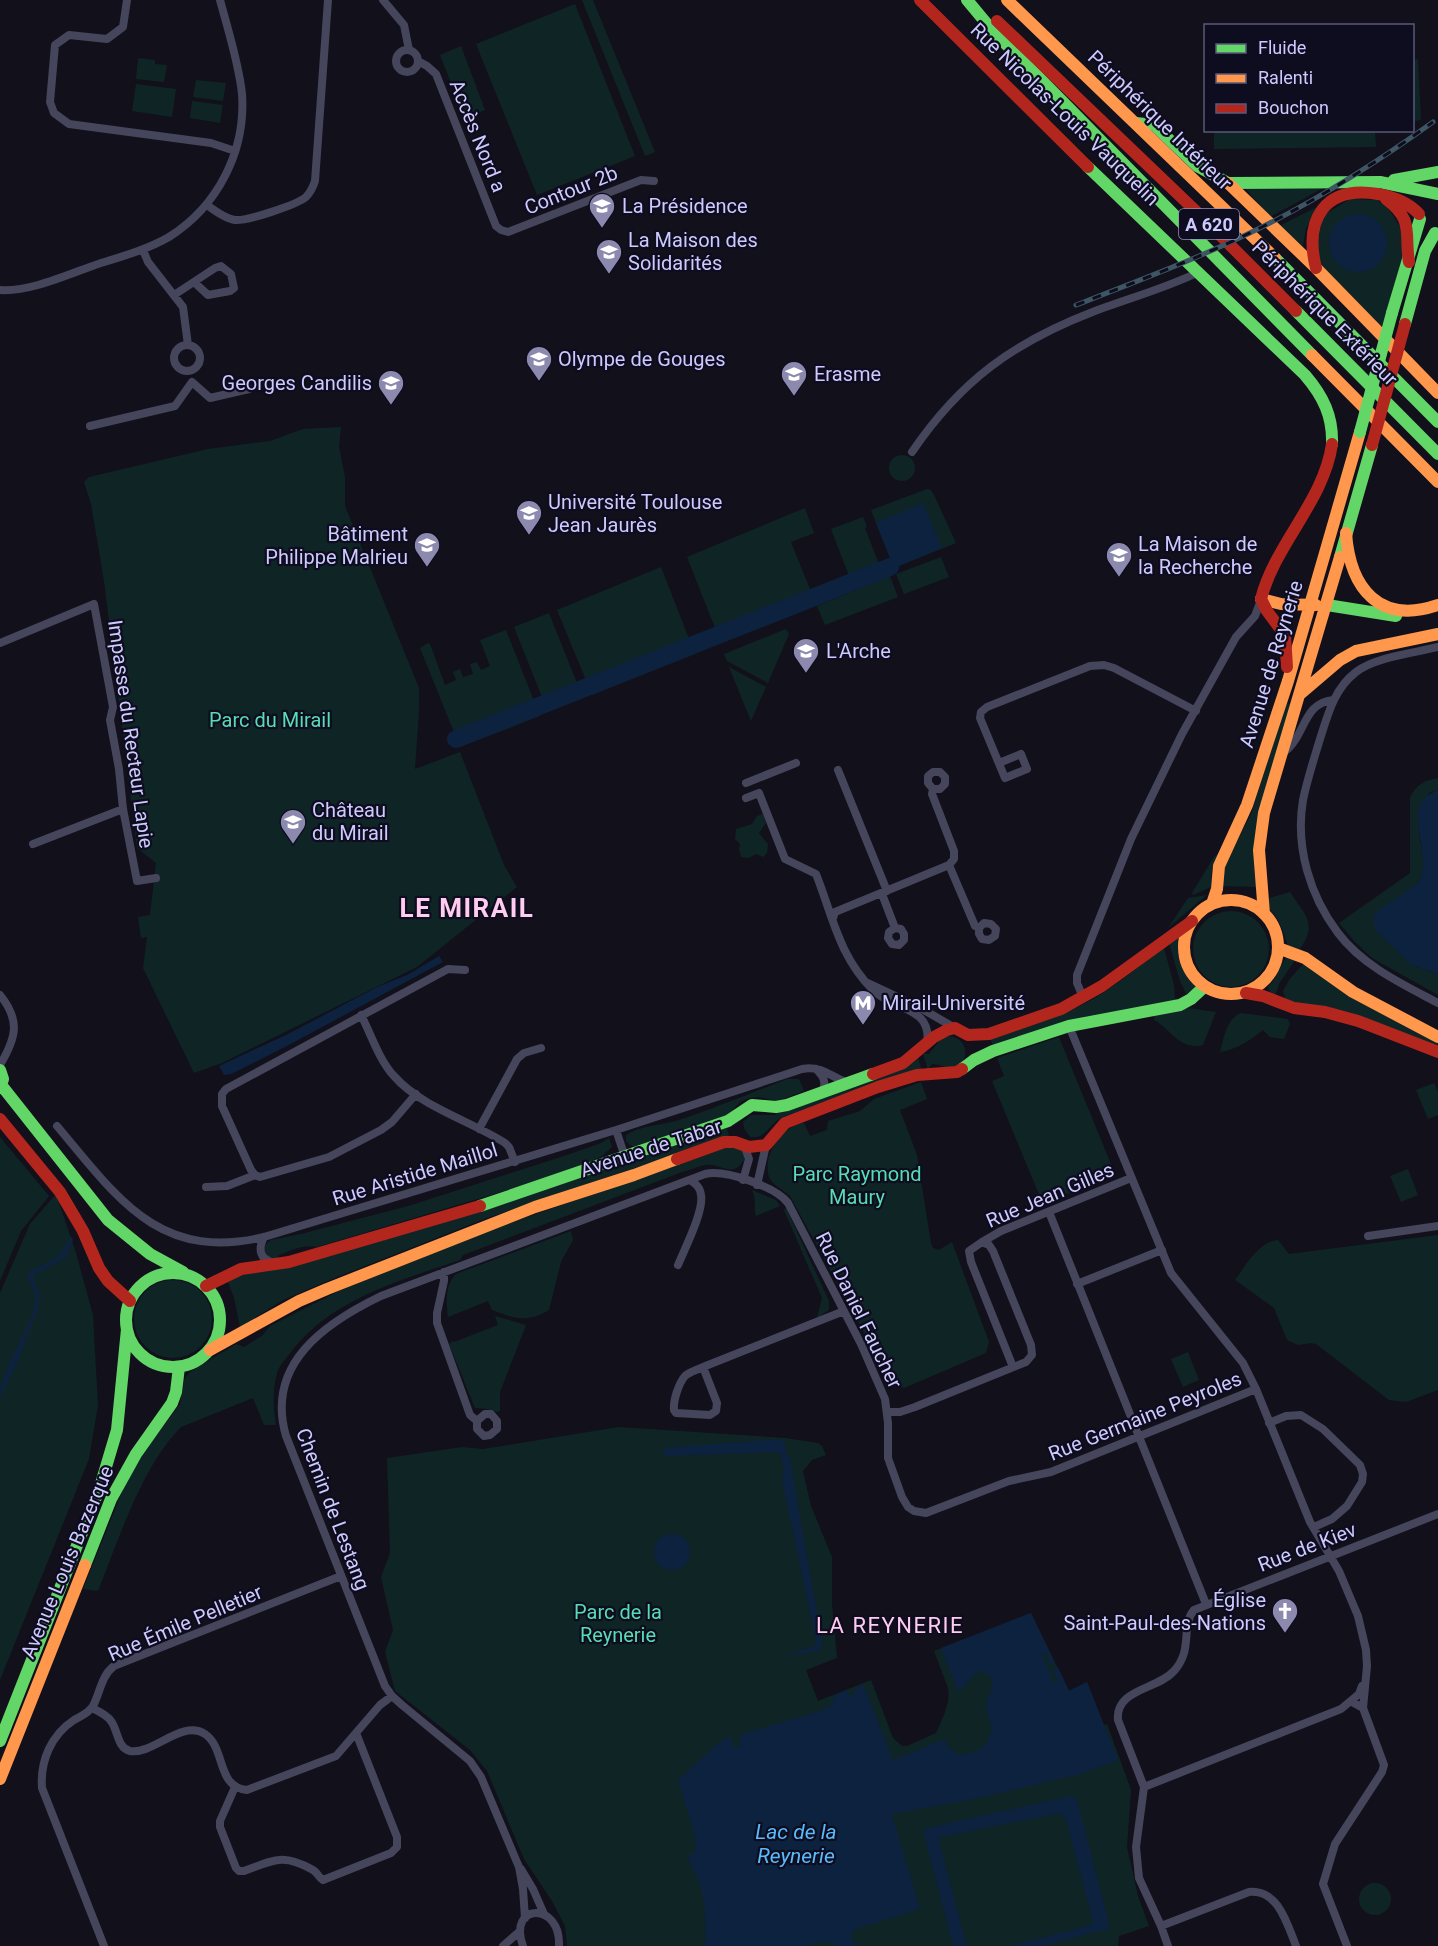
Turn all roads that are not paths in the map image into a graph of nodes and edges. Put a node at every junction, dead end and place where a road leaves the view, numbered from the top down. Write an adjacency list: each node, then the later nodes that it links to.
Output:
1 (127, 0): 12 (street)
2 (220, 0): 12 (street)
3 (328, 0): 18 (street)
4 (382, 0): 9 (street)
5 (920, 0): 25 (main road, Rue Nicolas-Louis Vauquelin)
6 (967, 0): 38 (main road)
7 (976, 0): 37 (main road, Périphérique Extérieur / A 620)
8 (1007, 0): 11 (main road, Périphérique Intérieur / A 620)
9 (409, 51): 10 (street); 10 (street)
10 (418, 62): 20 (street, Accès Nord a)
11 (1136, 123): 15 (main road); 34 (main road, Périphérique Intérieur / A 620)
12 (235, 151): 18 (street)
13 (1438, 172): 16 (main road)
14 (654, 181): 20 (street, Contour 2b)
15 (1228, 183): 16 (main road); 24 (main road)
16 (1380, 188): 17 (main road); 19 (main road); 23 (main road); 24 (main road)
17 (1438, 195): 19 (main road)
18 (207, 205): 22 (street)
19 (1420, 217): 21 (main road); 23 (main road)
20 (501, 230)
21 (1437, 233): 39 (main road, Avenue de Reynerie, bridge)
22 (143, 250): 27 (street); 28 (street)
23 (1409, 262): 41 (main road, Avenue de Reynerie, bridge)
24 (1316, 268): 33 (main road)
25 (1199, 272): 36 (street); 40 (main road, Rue Nicolas-Louis Vauquelin)
26 (194, 282): 26 (street); 28 (street)
27 (0, 290)
28 (174, 296): 29 (street)
29 (188, 345): 30 (street); 30 (street)
30 (189, 372): 31 (street)
31 (192, 382): 32 (street); 35 (street)
32 (249, 389)
33 (1438, 393)
34 (1438, 422)
35 (90, 426)
36 (912, 452)
37 (1438, 454)
38 (1438, 482)
39 (1346, 532): 42 (main road, Avenue de Reynerie); 44 (main road)
40 (1261, 599): 41 (main road); 48 (main road); 51 (street, Rue Nicolas-Louis Vauquelin)
41 (1310, 604): 42 (main road); 48 (main road, Avenue de Reynerie)
42 (1327, 605): 44 (main road); 49 (main road, Avenue de Reynerie)
43 (1438, 605): 44 (main road)
44 (1411, 612)
45 (1438, 634): 49 (main road)
46 (0, 643): 59 (street, Impasse du Recteur Lapie)
47 (1438, 647): 50 (street)
48 (1288, 681): 64 (main road, Avenue de Reynerie)
49 (1299, 695): 52 (main road, Avenue de Reynerie)
50 (1334, 700): 52 (street); 77 (street)
51 (1196, 711): 54 (street); 76 (street, Rue Nicolas-Louis Vauquelin)
52 (1283, 753): 65 (main road, Avenue de Reynerie)
53 (796, 763): 56 (street)
54 (999, 763)
55 (838, 770): 63 (street)
56 (746, 783)
57 (933, 789): 61 (street)
58 (746, 798): 66 (street)
59 (123, 809): 60 (street); 62 (street, Impasse du Recteur Lapie)
60 (33, 844)
61 (950, 865): 63 (street); 69 (street)
62 (156, 878)
63 (884, 892): 66 (street); 68 (street)
64 (1212, 904): 65 (main road); 67 (main road)
65 (1264, 914): 70 (main road)
66 (833, 918): 72 (street)
67 (1192, 921): 73 (main road); 76 (main road)
68 (895, 928)
69 (979, 928)
70 (1278, 948): 74 (main road); 82 (main road)
71 (465, 970): 78 (street)
72 (866, 982): 80 (street); 83 (street)
73 (1204, 987): 74 (main road); 79 (main road)
74 (1245, 992): 85 (main road)
75 (0, 995): 87 (street)
76 (1083, 998): 81 (main road)
77 (1438, 1003)
78 (361, 1015): 93 (street); 103 (street)
79 (1069, 1026): 86 (main road); 104 (street)
80 (955, 1028): 81 (main road); 83 (main road, Avenue de Tabar)
81 (968, 1035): 86 (main road)
82 (1438, 1037)
83 (927, 1044): 90 (main road, Avenue de Tabar)
84 (541, 1048): 97 (street)
85 (1438, 1052)
86 (974, 1060): 100 (main road)
87 (0, 1065)
88 (816, 1068): 90 (street); 92 (street); 98 (street, Rue Aristide Maillol)
89 (0, 1070): 91 (main road)
90 (848, 1083): 92 (main road, Avenue de Tabar)
91 (1, 1087): 117 (main road)
92 (823, 1092): 94 (main road, Avenue de Tabar)
93 (416, 1095): 97 (street); 103 (street)
94 (739, 1113): 99 (main road); 101 (main road, Avenue de Tabar)
95 (0, 1119): 120 (main road)
96 (57, 1126): 111 (street, Rue Aristide Maillol)
97 (479, 1129): 102 (street)
98 (616, 1130): 101 (street); 102 (street, Rue Aristide Maillol)
99 (742, 1143): 100 (main road, Avenue de Tabar); 106 (street); 123 (main road, Avenue de Tabar)
100 (766, 1146): 106 (street)
101 (625, 1157): 114 (main road, Avenue de Tabar)
102 (515, 1162): 111 (street, Rue Aristide Maillol)
103 (255, 1175): 107 (street)
104 (1131, 1178): 108 (street, Rue Jean Gilles); 113 (street)
105 (690, 1180): 106 (street, Chemin de Lestang); 115 (street); 116 (street, Chemin de Lestang)
106 (750, 1182): 121 (street, Rue Daniel Faucher)
107 (206, 1187)
108 (1048, 1212): 112 (street, Rue Jean Gilles); 118 (street)
109 (1438, 1226): 110 (street)
110 (1368, 1236)
111 (264, 1237): 114 (street)
112 (982, 1242): 126 (street, Rue Jean Gilles); 126 (street, Rue Jean Gilles)
113 (1162, 1250): 118 (street); 127 (street)
114 (277, 1264): 119 (main road, Avenue de Tabar)
115 (678, 1265)
116 (444, 1272): 129 (street); 136 (street, Chemin de Lestang)
117 (192, 1277): 119 (main road); 120 (main road)
118 (1077, 1284): 131 (street)
119 (206, 1286): 123 (main road)
120 (130, 1301): 122 (main road)
121 (844, 1311): 125 (street); 128 (street, Rue Daniel Faucher)
122 (127, 1329): 124 (main road); 144 (main road, Avenue Louis Bazerque)
123 (210, 1350): 124 (main road)
124 (179, 1367): 145 (main road, Avenue Louis Bazerque)
125 (703, 1367): 125 (street)
126 (1012, 1367): 128 (street, Rue Jean Gilles)
127 (1256, 1389): 130 (street, Rue Germaine Peyroles); 131 (street, Rue Germaine Peyroles)
128 (887, 1412): 132 (street, Rue Daniel Faucher)
129 (477, 1420)
130 (1269, 1423): 134 (street, Rue Germaine Peyroles); 134 (street)
131 (1138, 1437): 132 (street, Rue Germaine Peyroles); 137 (street)
132 (1044, 1473)
133 (1438, 1514): 135 (street, Rue de Kiev)
134 (1314, 1527): 135 (street, Rue Germaine Peyroles)
135 (1330, 1556): 137 (street, Rue de Kiev); 138 (street, Rue Germaine Peyroles)
136 (341, 1576): 139 (street, Chemin de Lestang); 141 (street, Rue Émile Pelletier)
137 (1206, 1604): 148 (street, Rue de Kiev)
138 (1364, 1683): 140 (street); 142 (street, Rue Germaine Peyroles)
139 (392, 1695): 143 (street); 150 (street, Chemin de Lestang)
140 (1352, 1702): 142 (street); 148 (street)
141 (92, 1708): 147 (street); 155 (street)
142 (1363, 1708): 161 (street)
143 (356, 1733): 147 (street); 147 (street)
144 (0, 1741)
145 (8, 1758): 146 (main road, Avenue Louis Bazerque); 149 (main road)
146 (0, 1779)
147 (235, 1787)
148 (1144, 1787): 153 (street)
149 (0, 1792)
150 (519, 1867): 151 (street, Chemin de Lestang); 152 (street, Chemin de Lestang)
151 (544, 1914): 152 (street); 158 (street, Chemin de Lestang)
152 (525, 1918): 154 (street, Chemin de Lestang)
153 (1161, 1926): 159 (street); 160 (street)
154 (519, 1932): 156 (street); 157 (street)
155 (104, 1946)
156 (503, 1946)
157 (523, 1946)
158 (559, 1946)
159 (1168, 1946)
160 (1296, 1946)
161 (1347, 1946)

